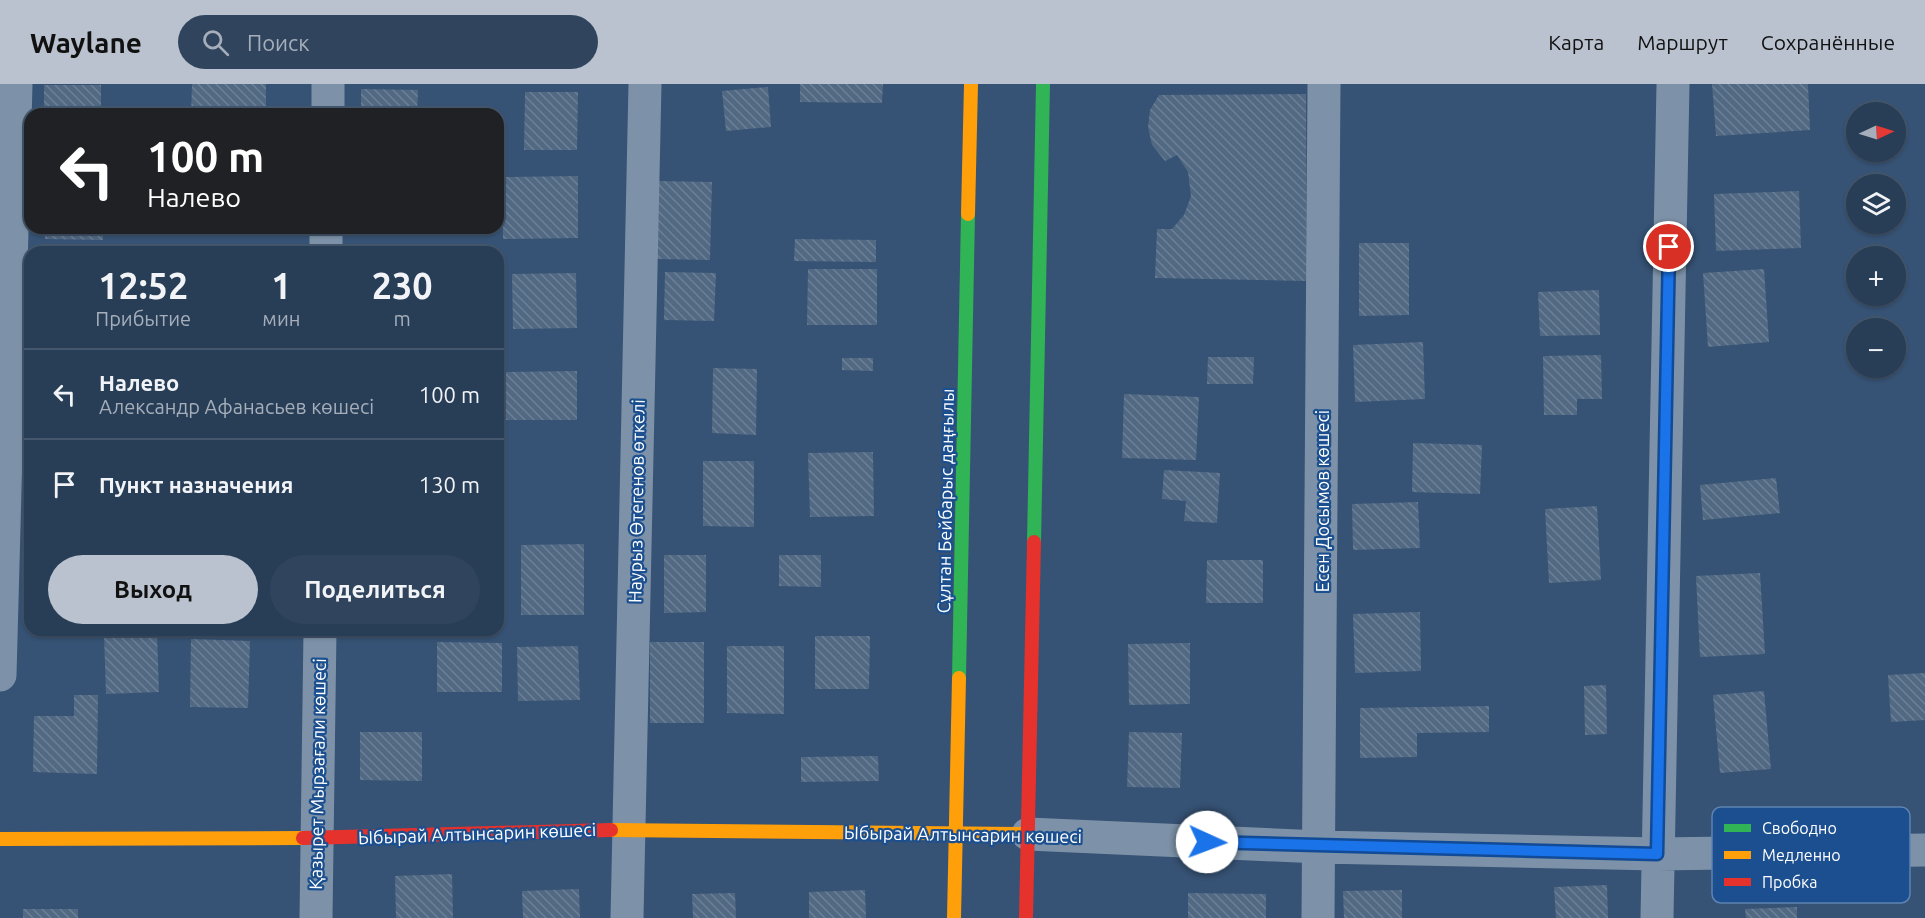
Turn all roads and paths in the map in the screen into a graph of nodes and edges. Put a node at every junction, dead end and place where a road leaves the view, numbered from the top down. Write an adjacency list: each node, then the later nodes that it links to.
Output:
1 (16, 84): 10 (street)
2 (328, 84): 8 (street)
3 (645, 84): 11 (street, Наурыз Өтегенов өткелі)
4 (972, 84): 12 (main road, Сұлтан Бейбарыс даңғылы)
5 (1043, 84): 13 (main road)
6 (1324, 84): 16 (street, Есен Досымов көшесі)
7 (1673, 84): 20 (street)
8 (328, 108)
9 (320, 636): 14 (street, Қазырет Мырзағали көшесі)
10 (0, 675)
11 (629, 829): 12 (main road, Ыбырай Алтынсарин көшесі); 14 (main road, Ыбырай Алтынсарин көшесі); 22 (street, Наурыз Өтегенов өткелі)
12 (956, 833): 13 (main road, Ыбырай Алтынсарин көшесі); 23 (main road, Сұлтан Бейбарыс даңғылы)
13 (1028, 834): 16 (street, Ыбырай Алтынсарин көшесі); 24 (main road)
14 (316, 838): 15 (main road, Ыбырай Алтынсарин көшесі); 21 (street, Қазырет Мырзағали көшесі)
15 (0, 839)
16 (1320, 847): 20 (street, Ыбырай Алтынсарин көшесі); 25 (street, Есен Досымов көшесі)
17 (1910, 850): 18 (street, Ыбырай Алтынсарин көшесі)
18 (1925, 850)
19 (1712, 853): 20 (street, Ыбырай Алтынсарин көшесі)
20 (1657, 854): 26 (street)
21 (316, 918)
22 (627, 918)
23 (954, 918)
24 (1026, 918)
25 (1318, 918)
26 (1657, 918)

